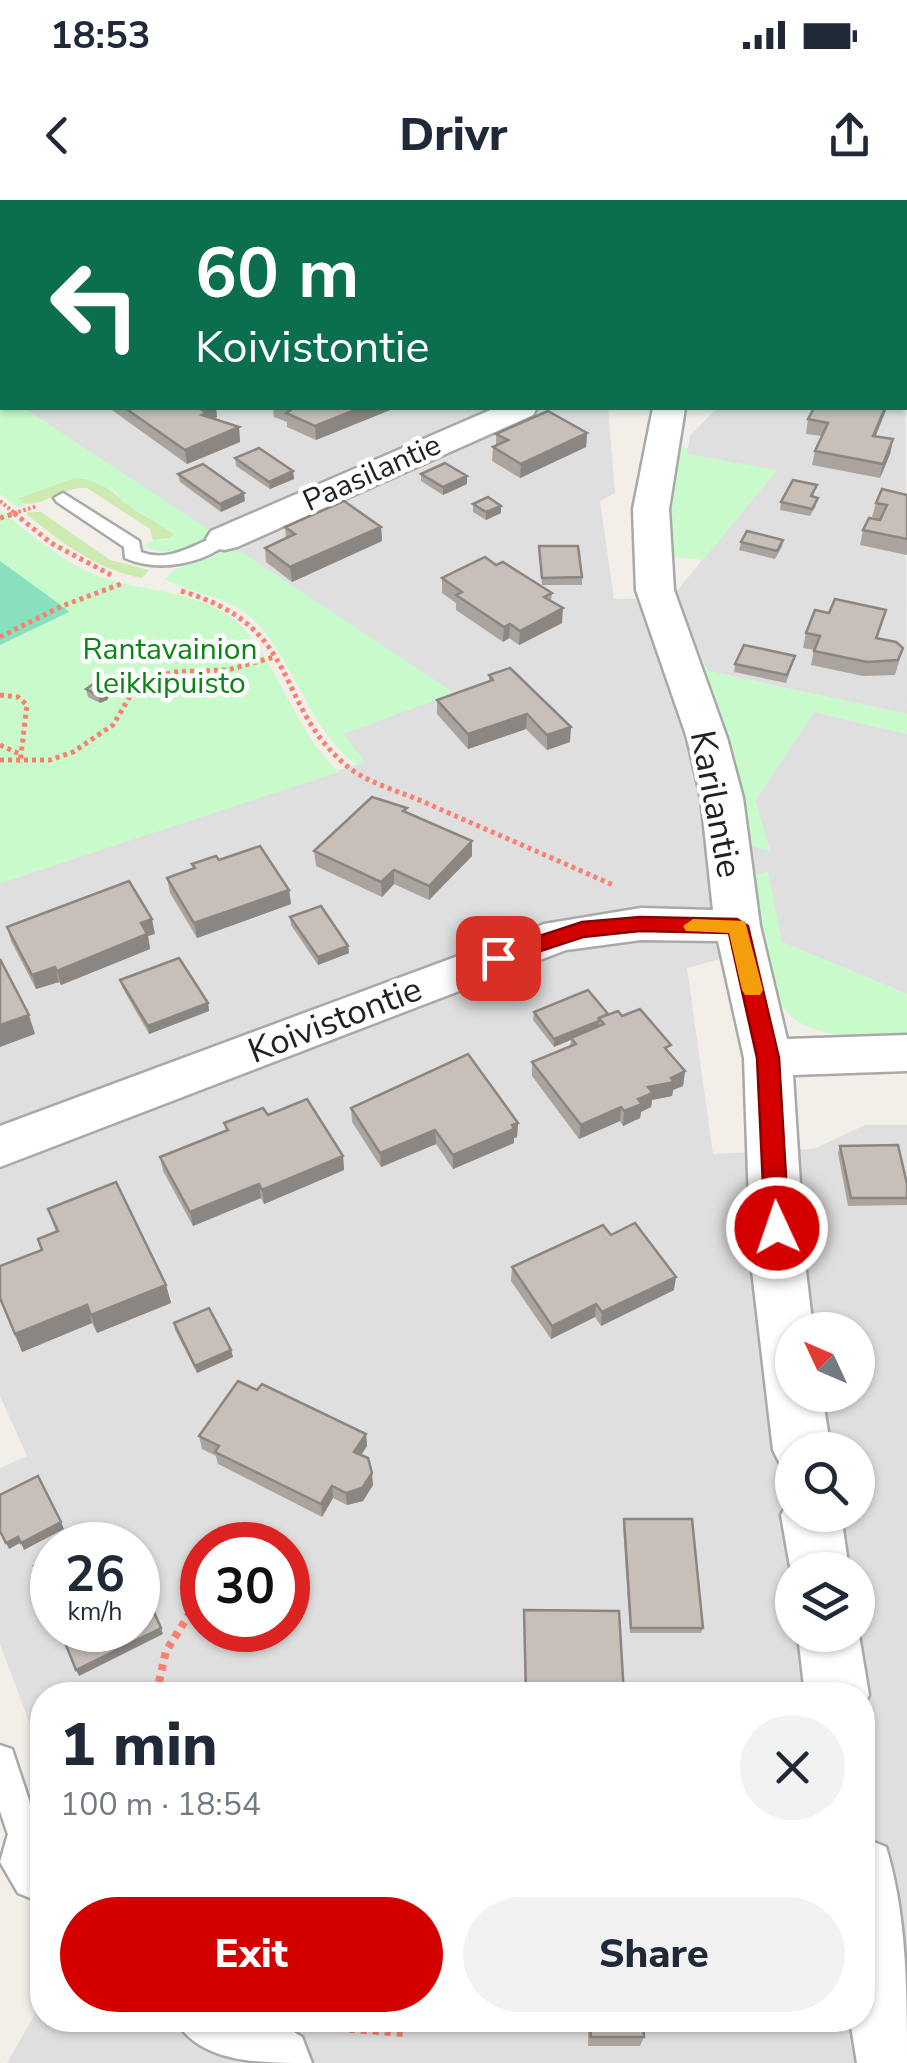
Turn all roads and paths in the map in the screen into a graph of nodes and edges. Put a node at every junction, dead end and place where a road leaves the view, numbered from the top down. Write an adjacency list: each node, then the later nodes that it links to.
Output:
1 (517, 410): 7 (street, Paasilantie)
2 (668, 410): 16 (street, Karilantie)
3 (62, 498): 7 (lane)
4 (0, 502): 5 (path)
5 (14, 513): 6 (path); 9 (path)
6 (0, 518)
7 (224, 539)
8 (166, 587): 10 (path)
9 (0, 637)
10 (274, 657): 13 (path); 15 (path)
11 (0, 695): 13 (path)
12 (0, 745): 13 (path)
13 (21, 759): 14 (path)
14 (0, 760)
15 (640, 924): 16 (street, Koivistontie); 19 (street, Koivistontie)
16 (737, 926): 18 (street, Karilantie)
17 (907, 1054): 18 (street)
18 (768, 1058): 20 (street, Karilantie)
19 (0, 1147)
20 (784, 1312)
21 (180, 1628): 23 (path)
22 (831, 1652): 24 (street)
23 (159, 1682)
24 (835, 1682)
25 (0, 1762): 26 (lane)
26 (30, 1843)
27 (875, 1952): 31 (street)
28 (252, 2032): 30 (street)
29 (404, 2033): 30 (path)
30 (292, 2044)
31 (893, 2063)

